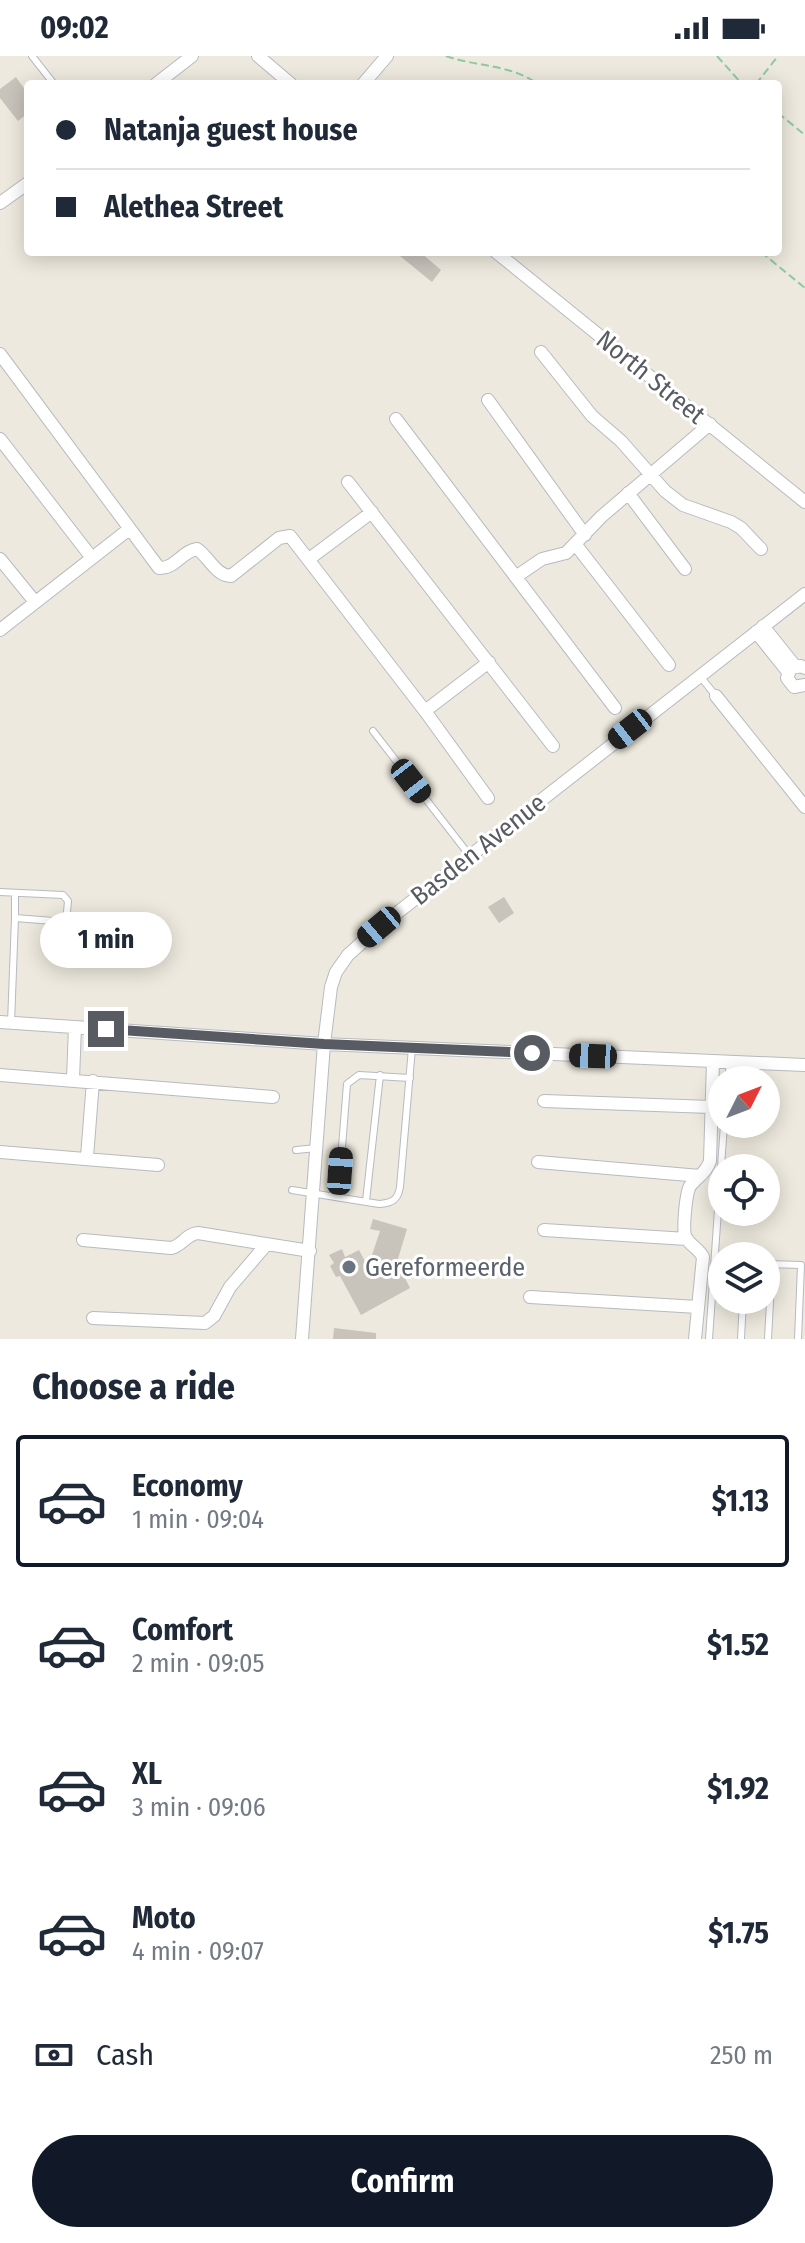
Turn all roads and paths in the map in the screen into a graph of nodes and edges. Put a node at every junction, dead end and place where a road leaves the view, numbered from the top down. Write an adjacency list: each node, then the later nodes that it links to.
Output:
1 (32, 56): 8 (lane)
2 (192, 56): 9 (street)
3 (258, 56): 10 (street)
4 (387, 56): 11 (street)
5 (446, 56): 12 (path)
6 (717, 56): 13 (path)
7 (778, 56): 14 (path)
8 (51, 80)
9 (161, 80)
10 (286, 80)
11 (366, 80)
12 (532, 80)
13 (738, 80)
14 (759, 80)
15 (782, 116): 16 (path)
16 (805, 135)
17 (24, 186): 18 (street)
18 (0, 203)
19 (501, 256): 26 (street, North Street)
20 (766, 256): 21 (path)
21 (805, 288)
22 (541, 352): 28 (street)
23 (0, 354): 33 (street)
24 (488, 400): 34 (street)
25 (396, 419): 41 (street)
26 (710, 424): 28 (street); 31 (street, North Street)
27 (0, 439): 37 (street)
28 (651, 474): 30 (street); 36 (street)
29 (348, 482): 32 (street)
30 (628, 493): 34 (street); 40 (street)
31 (805, 502)
32 (372, 512): 39 (street); 46 (street)
33 (128, 530): 37 (street); 39 (street)
34 (585, 535): 35 (street)
35 (576, 545): 41 (street); 47 (street)
36 (761, 549)
37 (92, 558): 43 (street)
38 (0, 559): 43 (street)
39 (309, 559): 53 (street)
40 (685, 569)
41 (517, 576): 52 (street)
42 (805, 594): 45 (street, Basden Avenue)
43 (35, 602): 44 (street)
44 (1, 628)
45 (759, 629): 48 (street); 49 (street, Basden Avenue)
46 (489, 662): 53 (street); 55 (street)
47 (669, 665)
48 (796, 669): 50 (street)
49 (699, 675): 51 (lane); 58 (street, Basden Avenue)
50 (805, 685)
51 (716, 696): 57 (street)
52 (615, 708)
53 (425, 711): 56 (street)
54 (373, 731): 58 (lane)
55 (553, 746)
56 (488, 798)
57 (805, 807)
58 (470, 856): 66 (street, Basden Avenue)
59 (0, 892): 60 (lane)
60 (15, 893): 61 (lane); 62 (lane)
61 (15, 918): 62 (lane); 64 (lane)
62 (66, 922): 63 (lane)
63 (76, 923)
64 (6, 1022): 65 (street)
65 (75, 1027): 66 (street); 76 (street)
66 (324, 1044): 67 (street); 83 (street, Basden Avenue)
67 (412, 1048): 68 (street); 75 (lane)
68 (713, 1061): 69 (street); 71 (street)
69 (730, 1062): 70 (street); 72 (lane)
70 (805, 1065)
71 (713, 1066)
72 (730, 1066)
73 (0, 1075): 76 (street)
74 (380, 1075): 75 (lane); 92 (lane); 93 (lane)
75 (410, 1078): 93 (lane)
76 (73, 1079): 77 (street)
77 (93, 1081): 78 (street); 86 (street)
78 (273, 1097)
79 (544, 1101): 80 (street)
80 (708, 1107)
81 (710, 1138): 89 (street)
82 (723, 1138): 97 (lane)
83 (317, 1148): 84 (lane); 91 (street, Basden Avenue)
84 (296, 1150)
85 (0, 1152): 86 (street)
86 (87, 1157): 88 (street)
87 (538, 1162): 89 (street)
88 (158, 1165)
89 (700, 1176): 95 (street)
90 (292, 1190): 91 (lane)
91 (313, 1193): 92 (lane); 99 (street, Basden Avenue)
92 (338, 1197): 93 (lane)
93 (366, 1201)
94 (544, 1230): 95 (street)
95 (687, 1239): 103 (street)
96 (83, 1240): 98 (street)
97 (719, 1242)
98 (266, 1245): 99 (street); 107 (street)
99 (310, 1251): 108 (street, Basden Avenue)
100 (780, 1264): 101 (lane)
101 (803, 1265): 113 (lane)
102 (530, 1297): 103 (street)
103 (698, 1307): 109 (street)
104 (712, 1314): 110 (lane)
105 (742, 1314): 111 (lane)
106 (768, 1314): 112 (lane)
107 (93, 1318)
108 (302, 1339)
109 (695, 1339)
110 (709, 1339)
111 (741, 1339)
112 (768, 1339)
113 (798, 1339)

